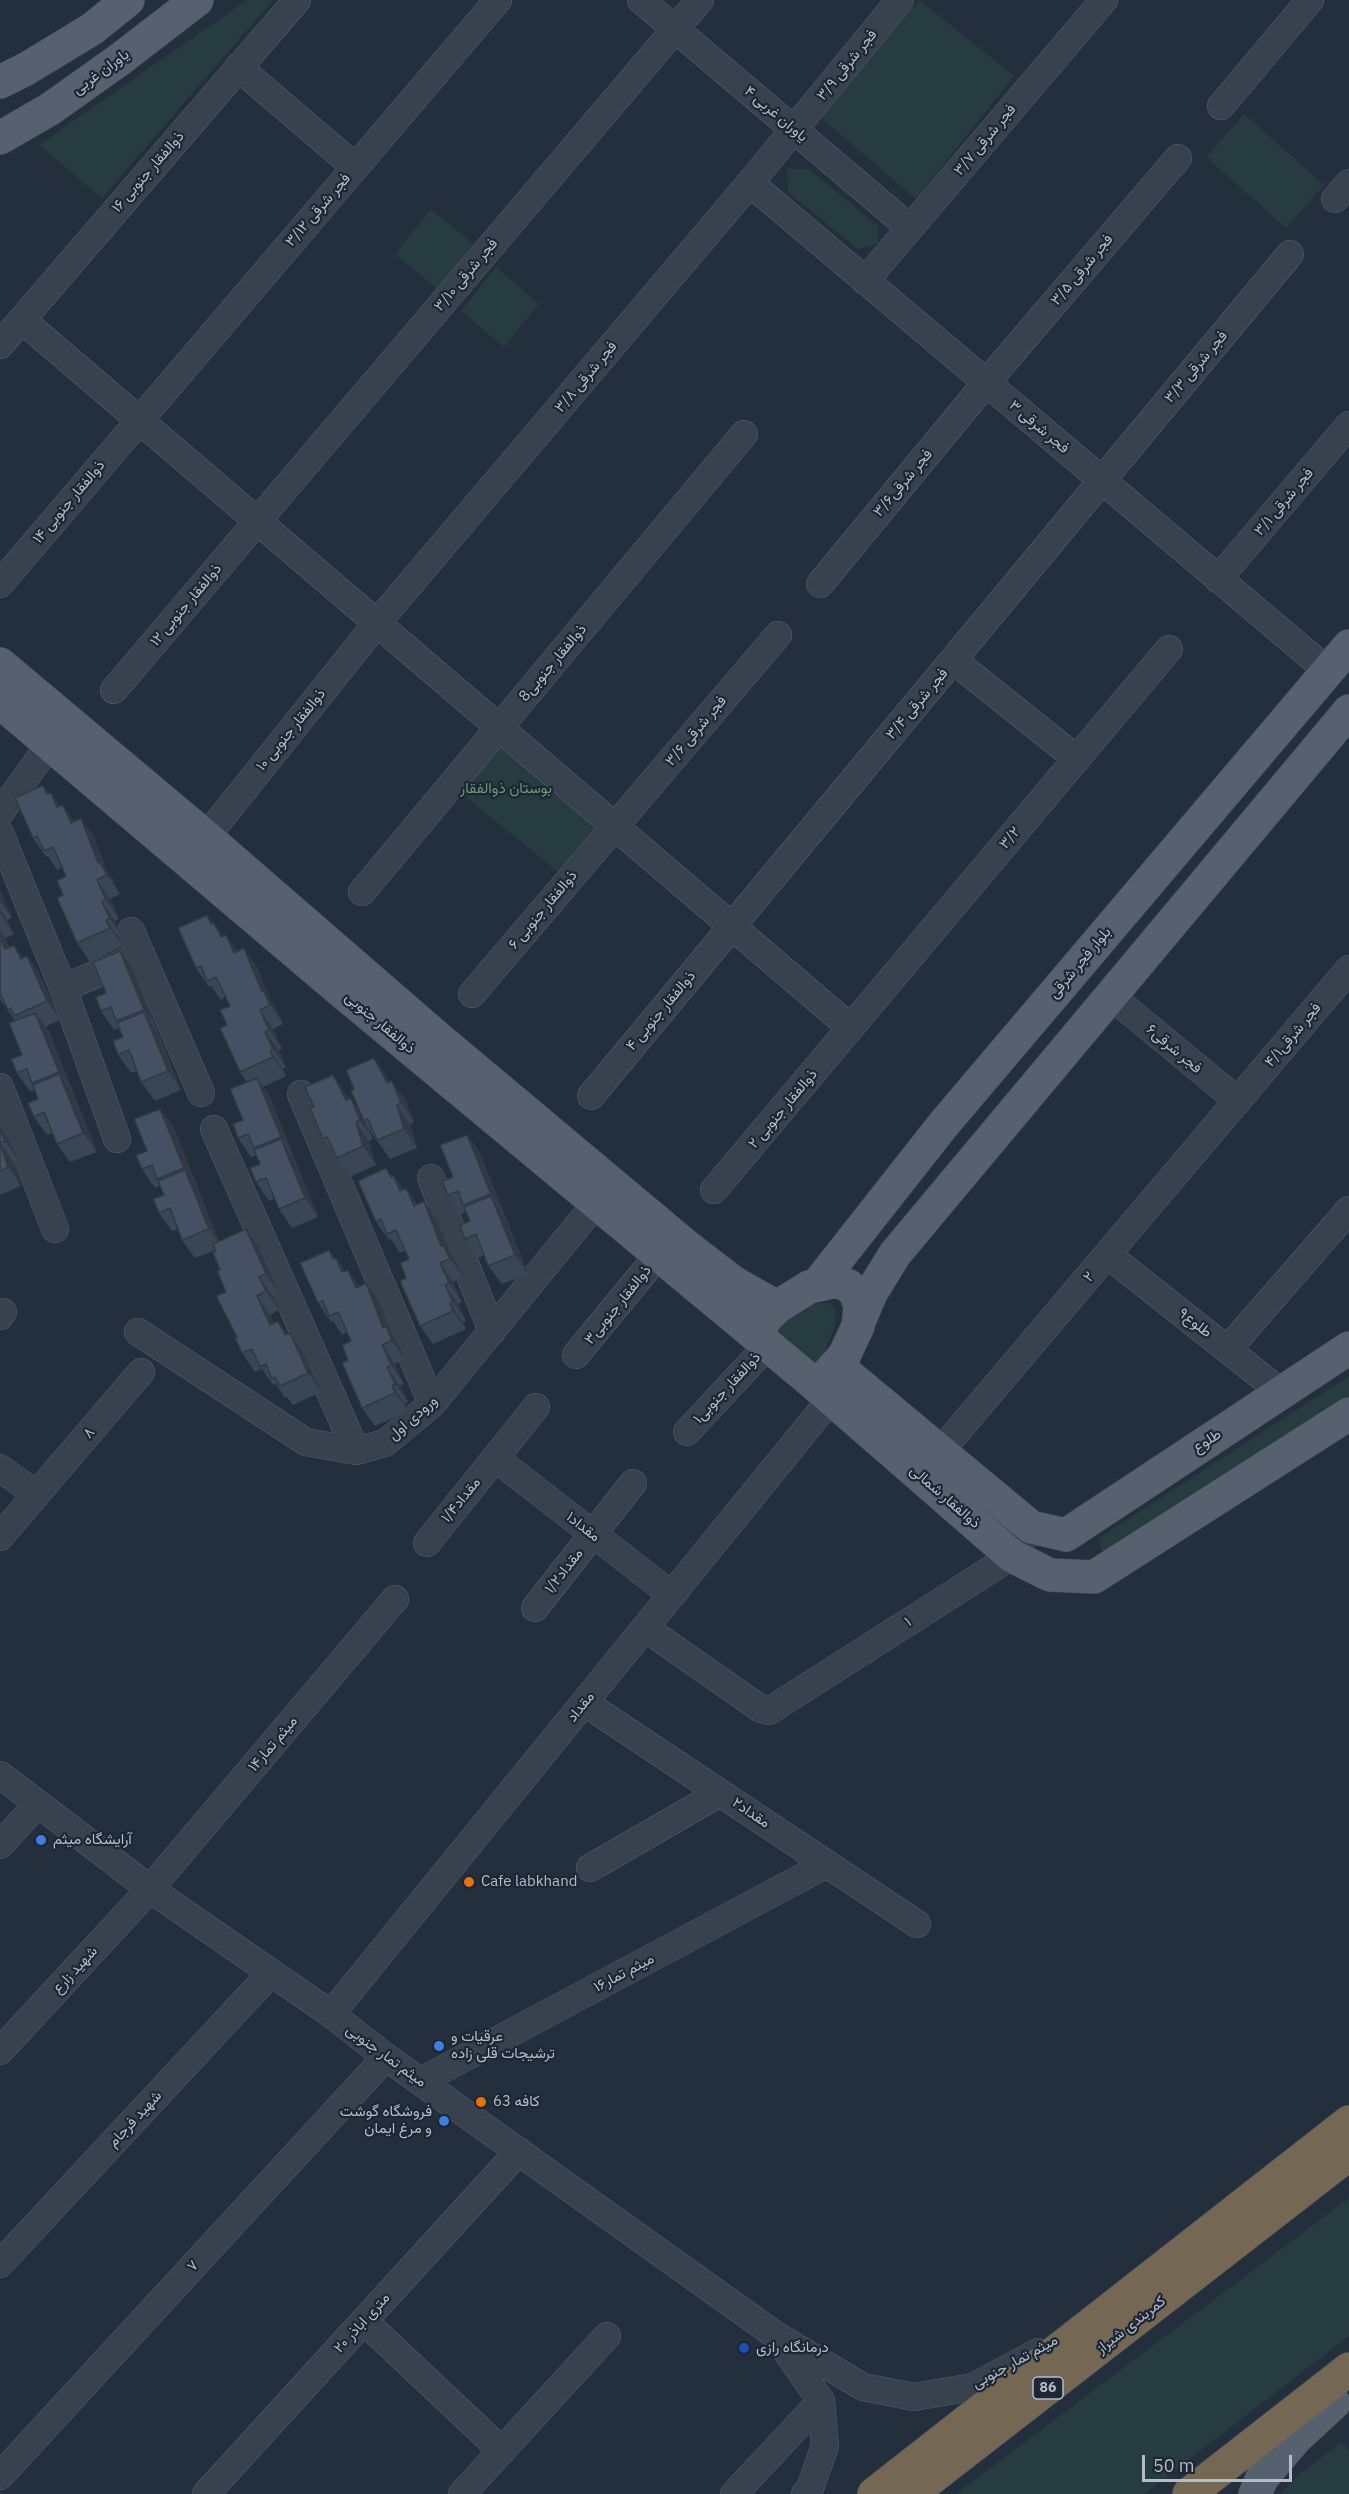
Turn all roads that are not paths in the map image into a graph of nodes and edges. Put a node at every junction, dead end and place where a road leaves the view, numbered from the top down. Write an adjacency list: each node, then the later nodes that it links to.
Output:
1 (128, 0): 12 (main road)
2 (197, 0): 15 (main road, یاوران غربی)
3 (297, 0): 11 (street, ۱۶ ذوالفقار جنوبی)
4 (498, 0): 17 (street, ۳/۱۲ فجر شرقی)
5 (641, 0): 10 (street, ۴ یاوران غربی)
6 (700, 0): 10 (street, ۳/۱۰ فجر شرقی)
7 (900, 0): 14 (street, ۳/۹ فجر شرقی)
8 (1104, 0): 19 (street, ۳/۷ فجر شرقی)
9 (1310, 0): 13 (street)
10 (675, 29): 14 (street, ۴ یاوران غربی); 29 (street, ۳/۱۰ فجر شرقی)
11 (238, 67): 17 (street); 22 (street, ۱۶ ذوالفقار جنوبی)
12 (0, 82)
13 (1221, 106)
14 (794, 130): 18 (street, ۳/۸ فجر شرقی); 19 (street, ۴ یاوران غربی)
15 (0, 138)
16 (1178, 158): 24 (street, ۳/۵ فجر شرقی)
17 (355, 167): 25 (street, ۳/۱۲ فجر شرقی)
18 (750, 183): 21 (street, ۳ فجر شرقی); 33 (street, ۳/۸ فجر شرقی)
19 (910, 228): 21 (street, ۳/۷ فجر شرقی)
20 (1290, 254): 28 (street, ۳/۳ فجر شرقی)
21 (866, 281): 24 (street, ۳ فجر شرقی)
22 (22, 320): 23 (street, ۱۶ ذوالفقار جنوبی); 25 (street)
23 (0, 345)
24 (986, 383): 28 (street, ۳ فجر شرقی); 32 (street, فجر شرقی۳/۶)
25 (139, 420): 29 (street); 31 (street, ۱۴ ذوالفقار جنوبی)
26 (1349, 425): 30 (street, ۳/۱ فجر شرقی)
27 (744, 434): 43 (street, 8ذوالفقار جنوبی)
28 (1102, 480): 30 (street, ۳ فجر شرقی); 37 (street, ۳/۴ فجر شرقی)
29 (257, 521): 33 (street); 40 (street, ۱۲ ذوالفقار جنوبی)
30 (1218, 579): 39 (street, ۳ فجر شرقی)
31 (0, 584)
32 (820, 584)
33 (377, 623): 43 (street); 49 (street, ۱۰ ذوالفقار جنوبی)
34 (778, 635): 47 (street, ۳/۶ فجر شرقی)
35 (1349, 646): 39 (main road, بلوار فجر شرقی)
36 (1169, 649): 45 (street, ۳/۲)
37 (953, 660): 45 (street); 51 (street, ۳/۴ فجر شرقی)
38 (0, 664): 49 (main road, ذوالفقار جنوبی)
39 (1328, 671): 71 (main road, بلوار فجر شرقی)
40 (114, 690)
41 (0, 702): 44 (main road, ذوالفقار جنوبی)
42 (1349, 711): 58 (main road)
43 (499, 727): 47 (street); 50 (street, 8ذوالفقار جنوبی)
44 (50, 744): 46 (street); 55 (main road, ذوالفقار جنوبی)
45 (1077, 759): 59 (street, ۳/۲)
46 (0, 813)
47 (615, 826): 51 (street); 57 (street, ۶ ذوالفقار جنوبی)
48 (0, 833): 56 (street)
49 (206, 837): 55 (main road, ذوالفقار جنوبی)
50 (362, 892)
51 (732, 927): 59 (street); 63 (street, ۴ ذوالفقار جنوبی)
52 (131, 931): 53 (street)
53 (142, 956): 56 (street); 61 (street)
54 (1349, 969): 64 (street, فجر شرقی۴/۱)
55 (350, 981): 69 (main road, ذوالفقار جنوبی); 73 (main road, ذوالفقار جنوبی)
56 (63, 988): 66 (street)
57 (472, 994)
58 (1111, 996): 64 (street, فجر شرقی۶); 74 (main road)
59 (851, 1028): 68 (street, ۲ ذوالفقار جنوبی)
60 (0, 1087): 72 (street)
61 (201, 1093)
62 (301, 1094): 88 (street)
63 (591, 1096)
64 (1238, 1101): 75 (street, ۲)
65 (214, 1128): 92 (street)
66 (117, 1140)
67 (431, 1178): 79 (street)
68 (714, 1190)
69 (597, 1202): 73 (main road, ذوالفقار جنوبی); 79 (street, ورودی اول)
70 (1349, 1210): 83 (street)
71 (877, 1212): 74 (main road); 76 (main road, بلوار فجر شرقی)
72 (55, 1229)
73 (661, 1240): 77 (main road); 81 (main road, ذوالفقار جنوبی); 84 (street, ذوالفقار جنوبی۳)
74 (903, 1245): 78 (main road)
75 (1108, 1255): 83 (street, طلوع۹); 93 (street, ۲)
76 (817, 1285): 77 (main road); 78 (main road)
77 (777, 1307): 81 (main road)
78 (858, 1326): 86 (main road)
79 (492, 1331): 88 (street, ورودی اول)
80 (138, 1332): 92 (street, ورودی اول)
81 (766, 1343): 86 (main road, ذوالفقار جنوبی); 91 (street, ذوالفقار جنوبی۱)
82 (1349, 1348): 87 (main road, طلوع)
83 (1228, 1349): 87 (street, طلوع۹)
84 (576, 1355)
85 (141, 1372): 97 (street, ۸)
86 (832, 1380): 93 (main road, ذوالفقار شمالی); 103 (main road, ذوالفقار شمالی); 105 (street, مقداد)
87 (1281, 1392): 100 (main road, طلوع)
88 (432, 1404): 92 (street, ورودی اول)
89 (536, 1407): 94 (street, مقداد۱/۴)
90 (1349, 1414): 104 (main road)
91 (687, 1432)
92 (356, 1451)
93 (939, 1453): 98 (main road, ذوالفقار شمالی)
94 (495, 1458): 99 (street, مقداد۱); 102 (street, مقداد۱/۴)
95 (0, 1468): 97 (street)
96 (633, 1483): 99 (street, مقداد۱/۲)
97 (36, 1494): 101 (street, ۸)
98 (1031, 1527): 100 (main road, ذوالفقار شمالی); 103 (street, ۱)
99 (593, 1534): 105 (street, مقداد۱); 107 (street, مقداد۱/۲)
100 (1066, 1535): 104 (main road)
101 (0, 1537)
102 (427, 1543)
103 (1012, 1556): 104 (main road, ذوالفقار شمالی); 108 (street, ۱)
104 (1094, 1577)
105 (672, 1595): 108 (street, مقداد)
106 (395, 1599): 116 (street, میثم تمار۱۴)
107 (535, 1608)
108 (645, 1628): 109 (street, مقداد)
109 (585, 1703): 111 (street, مقداد۲); 119 (street, مقداد)
110 (0, 1775): 112 (street, میثم تمار جنوبی)
111 (720, 1793): 114 (street, مقداد۲); 115 (street)
112 (38, 1804): 113 (street); 116 (street, میثم تمار جنوبی)
113 (0, 1845)
114 (827, 1864): 117 (street, مقداد۲); 122 (street, میثم تمار۱۶)
115 (590, 1868)
116 (150, 1889): 118 (street, میثم تمار جنوبی); 120 (street, شهید زارع)
117 (917, 1924)
118 (270, 1974): 119 (street, میثم تمار جنوبی); 125 (street, شهید فرجام)
119 (331, 2014): 121 (street, میثم تمار جنوبی)
120 (0, 2051)
121 (386, 2057): 122 (street, میثم تمار جنوبی); 134 (street, ۷)
122 (421, 2081): 124 (street, میثم تمار جنوبی)
123 (1349, 2130): 126 (highway); 140 (highway, کمربندی شیراز / 86)
124 (519, 2151): 127 (street, ۲۰ متری اباذر); 128 (street, میثم تمار جنوبی)
125 (0, 2264)
126 (1118, 2301): 128 (street, میثم تمار جنوبی); 139 (highway)
127 (364, 2321): 133 (street); 135 (street, ۲۰ متری اباذر)
128 (774, 2334): 132 (street, میثم تمار جنوبی)
129 (607, 2336): 133 (street)
130 (1349, 2369): 141 (highway)
131 (1341, 2397): 141 (highway); 142 (main road)
132 (821, 2401): 137 (street); 138 (street, میثم تمار جنوبی)
133 (502, 2451): 136 (street)
134 (0, 2476)
135 (206, 2494)
136 (462, 2494)
137 (734, 2494)
138 (805, 2494)
139 (874, 2494)
140 (911, 2494)
141 (1191, 2494)
142 (1255, 2494)

